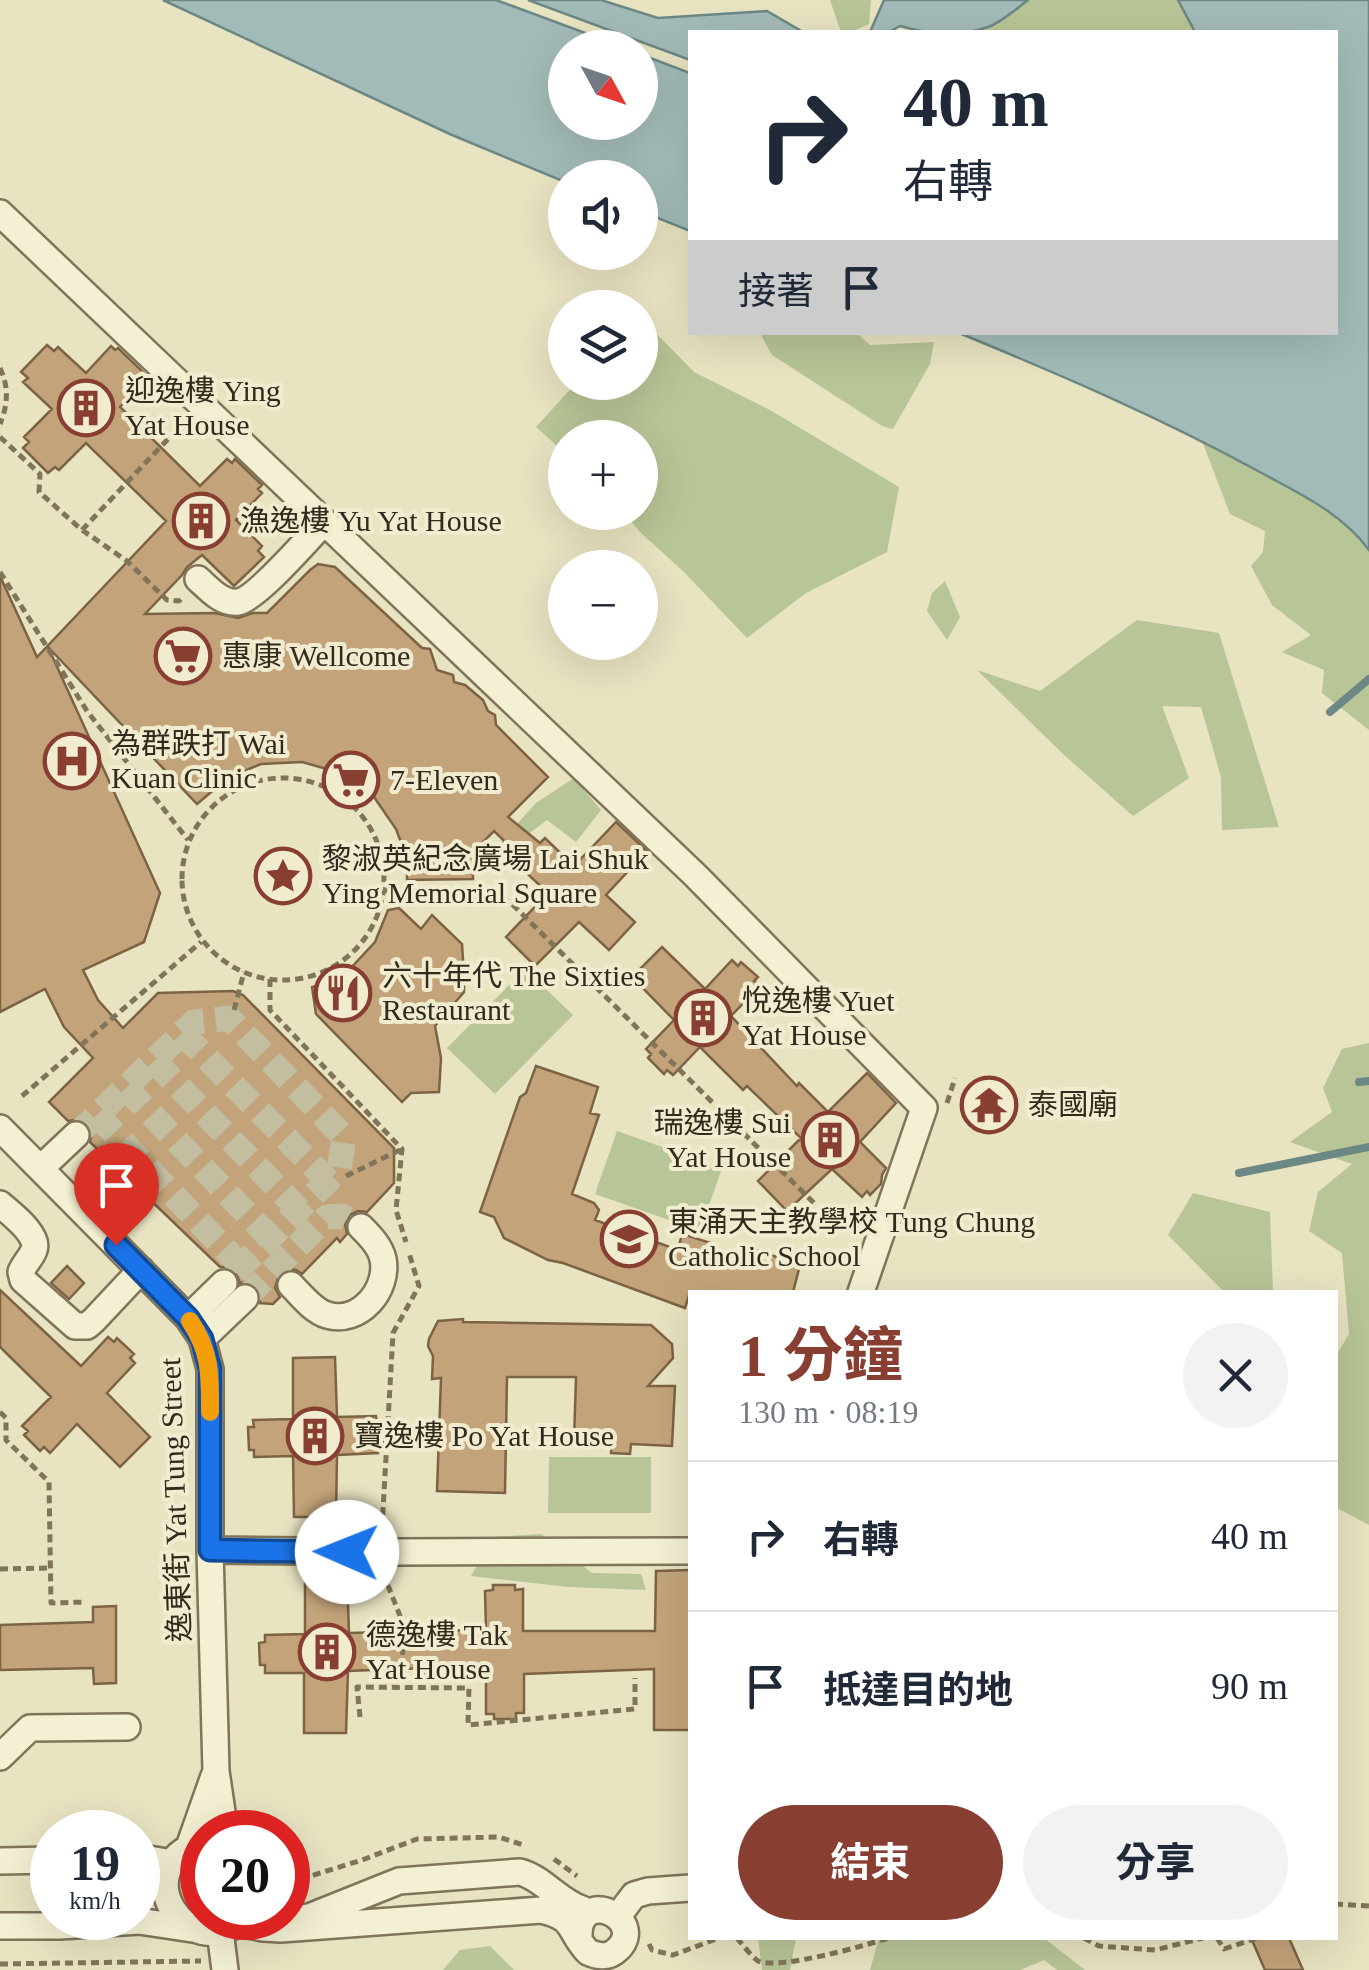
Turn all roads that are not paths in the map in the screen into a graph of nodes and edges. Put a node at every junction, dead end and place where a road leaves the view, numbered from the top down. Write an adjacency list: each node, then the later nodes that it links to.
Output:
1 (0, 212): 2 (street)
2 (324, 522): 3 (street); 12 (street)
3 (198, 580)
4 (0, 1128): 6 (street, 逸東街 Yat Tung Street)
5 (76, 1135): 6 (street)
6 (41, 1168): 9 (street, 逸東街 Yat Tung Street)
7 (0, 1204): 9 (street)
8 (361, 1227): 10 (street)
9 (142, 1270): 13 (street, 逸東街 Yat Tung Street)
10 (291, 1285)
11 (234, 1290): 13 (street)
12 (862, 1290)
13 (195, 1328): 14 (street, 逸東街 Yat Tung Street)
14 (210, 1550): 15 (street); 18 (street, 逸東街 Yat Tung Street)
15 (688, 1551)
16 (127, 1727): 17 (street)
17 (0, 1757)
18 (216, 1771): 19 (street, 逸東街 Yat Tung Street); 20 (street, 逸東街 Yat Tung Street)
19 (202, 1810)
20 (221, 1810)
21 (30, 1860): 23 (street)
22 (180, 1860): 27 (street, 逸東街 Yat Tung Street)
23 (0, 1861)
24 (688, 1888): 25 (street)
25 (606, 1914): 26 (street); 31 (street); 33 (street)
26 (310, 1917)
27 (180, 1921)
28 (0, 1926): 29 (street)
29 (180, 1927)
30 (310, 1927): 31 (street)
31 (578, 1937): 33 (street)
32 (230, 1940): 34 (street)
33 (614, 1962)
34 (225, 1965)

